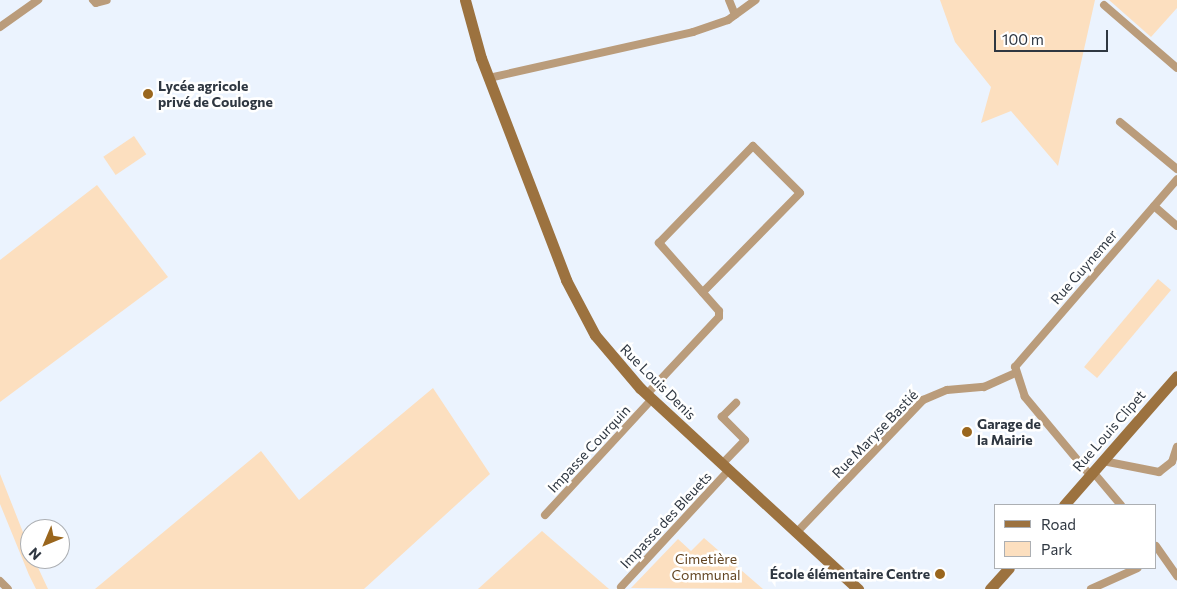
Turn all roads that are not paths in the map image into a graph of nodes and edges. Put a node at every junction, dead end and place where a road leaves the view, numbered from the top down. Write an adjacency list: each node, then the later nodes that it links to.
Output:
1 (38, 0): 9 (street)
2 (93, 0): 3 (street)
3 (107, 0)
4 (465, 0): 11 (street, Rue Louis Denis)
5 (729, 0): 8 (street)
6 (756, 0): 8 (street)
7 (1104, 5): 10 (street)
8 (735, 15): 11 (street)
9 (0, 27)
10 (1177, 68)
11 (489, 78): 20 (street, Rue Louis Denis)
12 (1120, 122): 13 (street)
13 (1177, 169)
14 (1177, 179): 15 (street, Rue Guynemer)
15 (1154, 206): 16 (street); 18 (street, Rue Guynemer)
16 (1177, 226)
17 (703, 292): 17 (street); 20 (street, Impasse Courquin)
18 (1016, 373): 25 (street); 29 (street, Rue Maryse Bastié)
19 (1175, 381): 23 (street, Rue Louis Clipet)
20 (649, 397): 24 (street, Rue Louis Denis); 28 (street, Impasse Courquin)
21 (736, 402): 24 (street, Impasse des Bleuets)
22 (1177, 447): 23 (street)
23 (1103, 461): 25 (street, Rue Louis Clipet)
24 (726, 467): 29 (street, Rue Louis Denis); 37 (street, Impasse des Bleuets)
25 (1091, 474): 26 (street, Rue Louis Clipet); 27 (street)
26 (1065, 504)
27 (1120, 504)
28 (545, 516)
29 (796, 532): 39 (street, Rue Louis Denis)
30 (1157, 547): 31 (street)
31 (1165, 557): 32 (street); 35 (street)
32 (1157, 561)
33 (1008, 569): 40 (street)
34 (1136, 569): 41 (street)
35 (1176, 572)
36 (0, 581): 38 (street)
37 (621, 587)
38 (8, 589)
39 (858, 589)
40 (990, 589)
41 (1091, 589)

